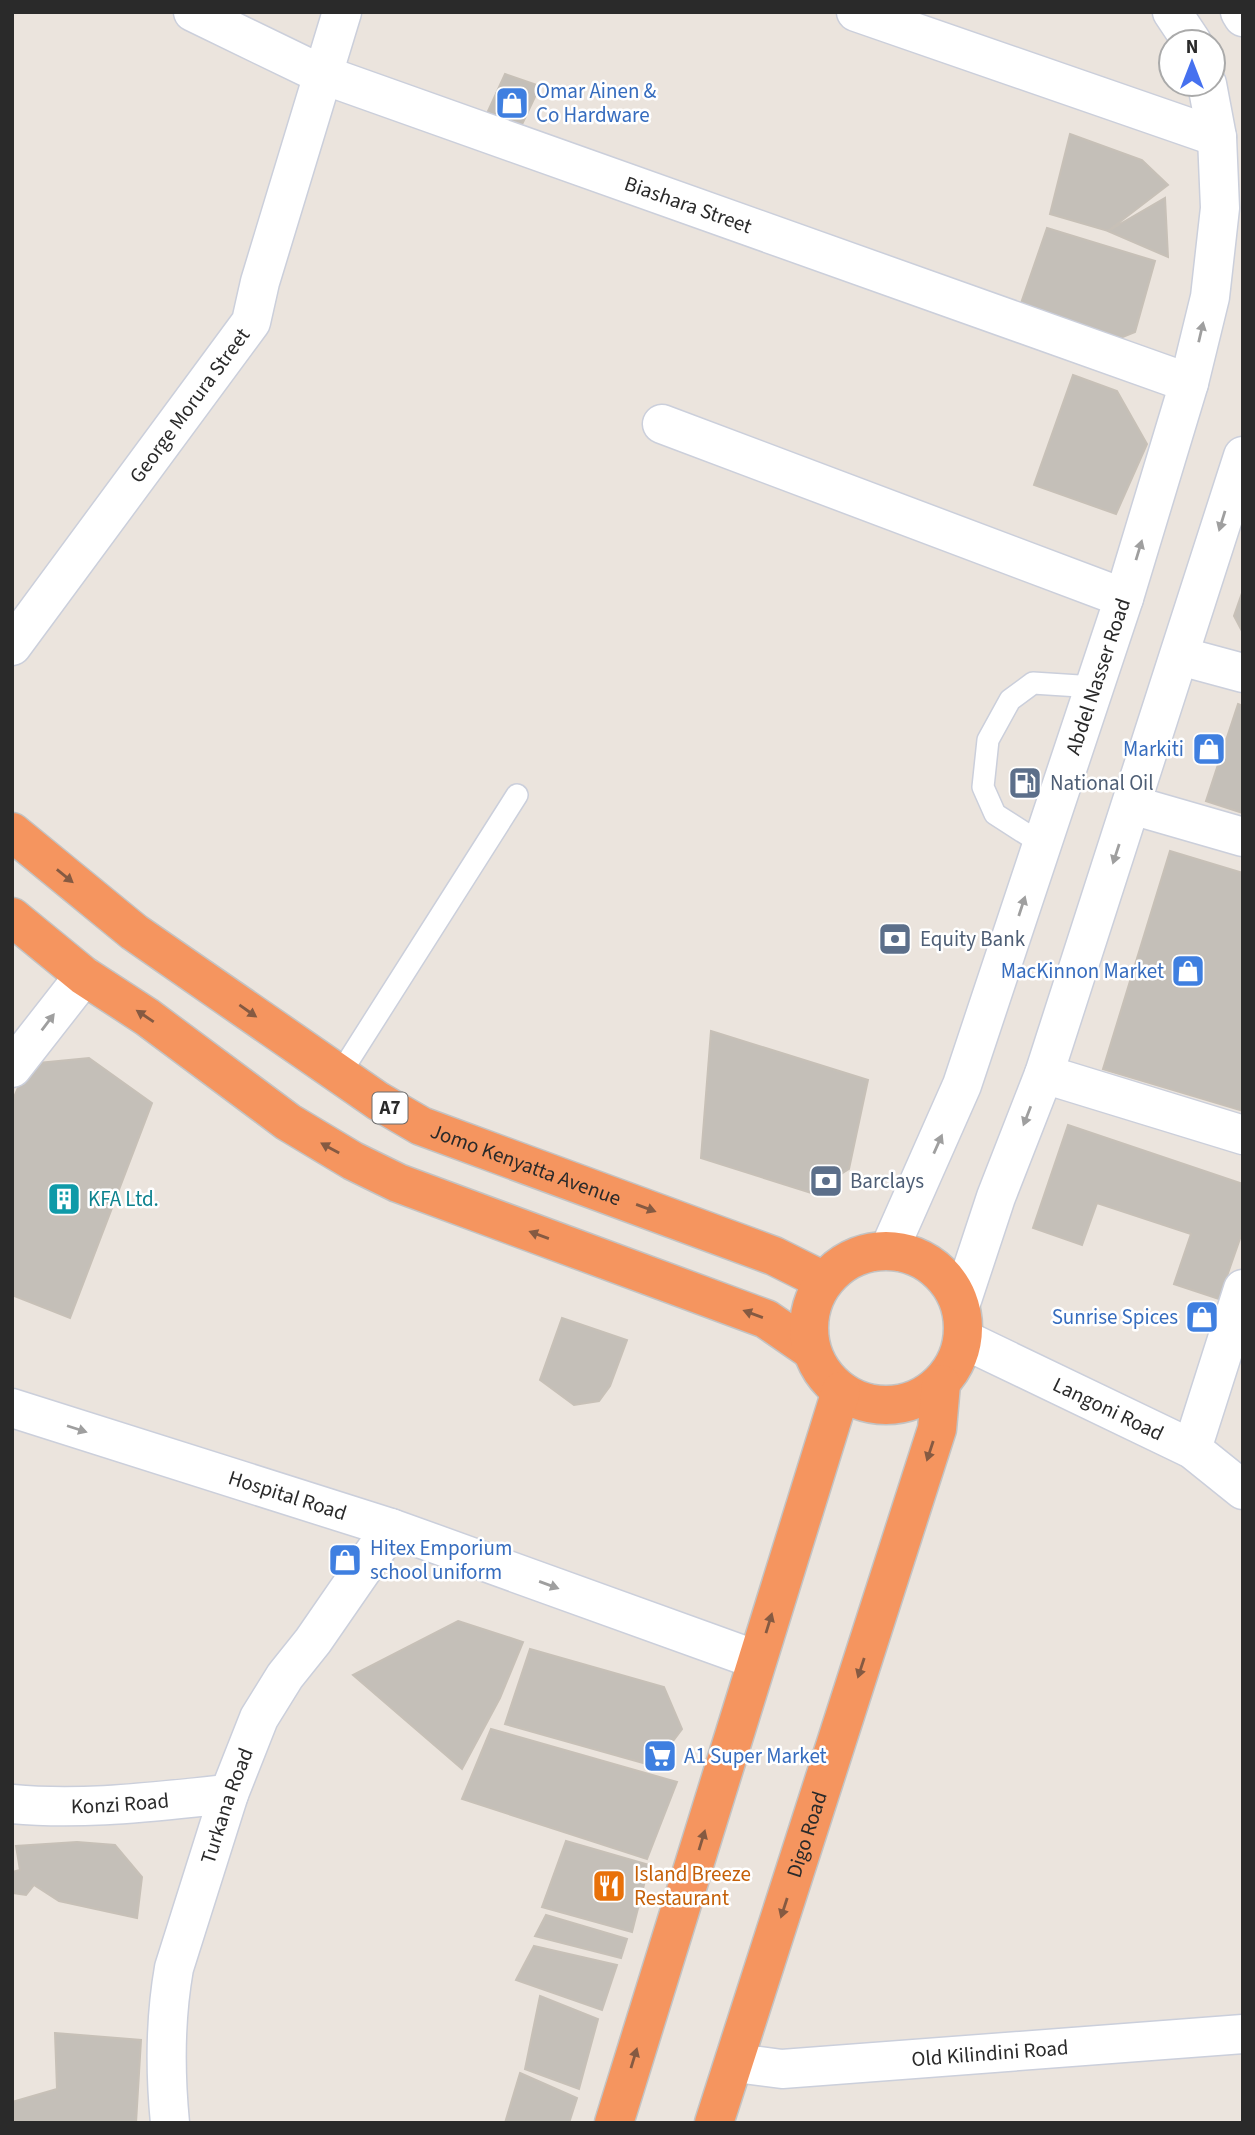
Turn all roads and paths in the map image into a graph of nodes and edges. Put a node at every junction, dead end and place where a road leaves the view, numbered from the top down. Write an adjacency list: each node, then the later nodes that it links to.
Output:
1 (193, 12): 6 (street, Biashara Street)
2 (342, 12): 6 (street, George Morura Street)
3 (856, 12): 8 (street)
4 (1172, 12): 5 (street)
5 (1183, 28)
6 (321, 74): 9 (street, Biashara Street); 13 (street, George Morura Street)
7 (1210, 98): 8 (street, Abdel Nasser Road)
8 (1217, 137): 9 (street, Abdel Nasser Road, one-way to 8)
9 (1189, 383): 12 (street, Abdel Nasser Road, one-way to 9)
10 (662, 424): 12 (street)
11 (1243, 456): 14 (street, one-way to 14)
12 (1124, 598): 16 (street, Abdel Nasser Road)
13 (12, 646)
14 (1180, 656): 15 (street); 18 (street)
15 (1243, 673)
16 (1095, 687): 21 (street, Abdel Nasser Road); 21 (lane)
17 (517, 794): 25 (lane)
18 (1132, 805): 20 (street); 26 (street, one-way to 26)
19 (12, 832): 25 (highway, Jomo Kenyatta Avenue / A7, one-way to 25)
20 (1243, 838)
21 (1042, 844): 28 (street, Abdel Nasser Road, one-way to 21)
22 (12, 917): 23 (highway)
23 (84, 976): 24 (street, one-way to 23); 33 (highway, one-way to 23)
24 (12, 1068)
25 (340, 1074): 29 (highway, Jomo Kenyatta Avenue / A7, one-way to 29)
26 (1044, 1074): 27 (street); 31 (street, one-way to 31)
27 (1243, 1135)
28 (889, 1250): 29 (highway); 31 (highway)
29 (824, 1281): 33 (highway)
30 (1243, 1289): 37 (street)
31 (961, 1303): 32 (highway)
32 (965, 1340): 34 (highway); 37 (street, Langoni Road)
33 (811, 1350): 35 (highway)
34 (941, 1384): 35 (highway); 44 (highway, Digo Road, one-way to 44)
35 (841, 1391): 40 (highway, one-way to 35)
36 (12, 1408): 39 (street, Hospital Road, one-way to 39)
37 (1192, 1449): 38 (street, Langoni Road)
38 (1243, 1490)
39 (391, 1528): 40 (street, Hospital Road, one-way to 40); 41 (street, Turkana Road)
40 (757, 1661): 46 (highway, one-way to 40)
41 (229, 1794): 42 (street, Konzi Road); 45 (street, Turkana Road)
42 (12, 1804)
43 (1243, 2034): 44 (street, Old Kilindini Road)
44 (735, 2063): 47 (highway, Digo Road)
45 (170, 2123)
46 (614, 2123)
47 (714, 2123)

